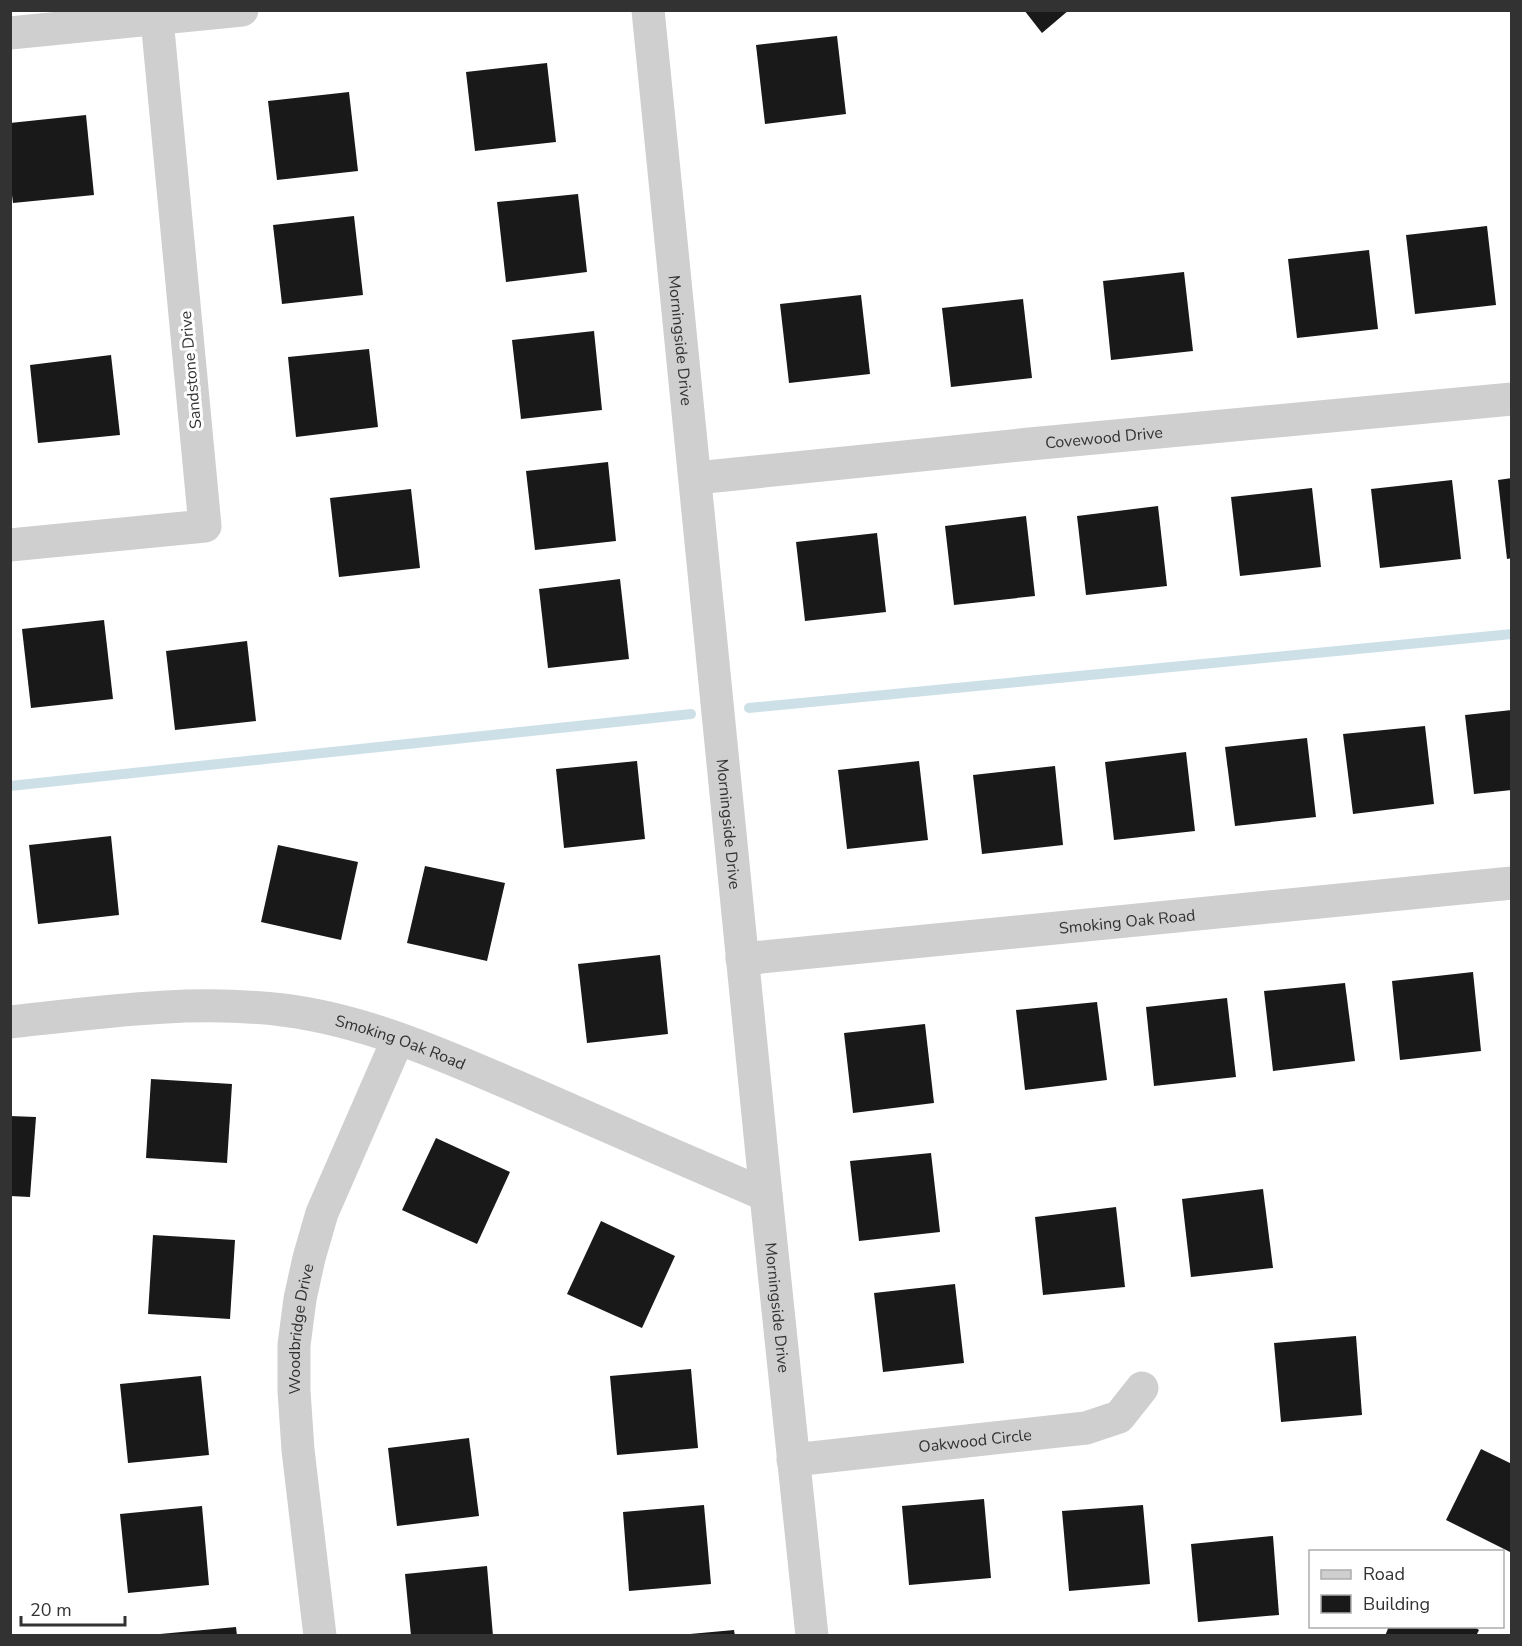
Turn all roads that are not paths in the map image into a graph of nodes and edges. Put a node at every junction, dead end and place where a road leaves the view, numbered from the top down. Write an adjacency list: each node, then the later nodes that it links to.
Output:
1 (242, 10): 3 (street)
2 (648, 10): 6 (street, Morningside Drive)
3 (157, 19): 4 (street); 7 (street, Sandstone Drive)
4 (10, 33)
5 (1512, 399): 6 (street, Covewood Drive)
6 (696, 478): 9 (street, Morningside Drive)
7 (10, 545)
8 (1512, 883): 9 (street, Smoking Oak Road)
9 (742, 959): 12 (street, Morningside Drive)
10 (10, 1022): 11 (street, Smoking Oak Road)
11 (398, 1040): 12 (street, Smoking Oak Road); 15 (street, Woodbridge Drive)
12 (766, 1195): 14 (street, Morningside Drive)
13 (1142, 1388): 14 (street, Oakwood Circle)
14 (793, 1460): 16 (street, Morningside Drive)
15 (320, 1635)
16 (812, 1635)

